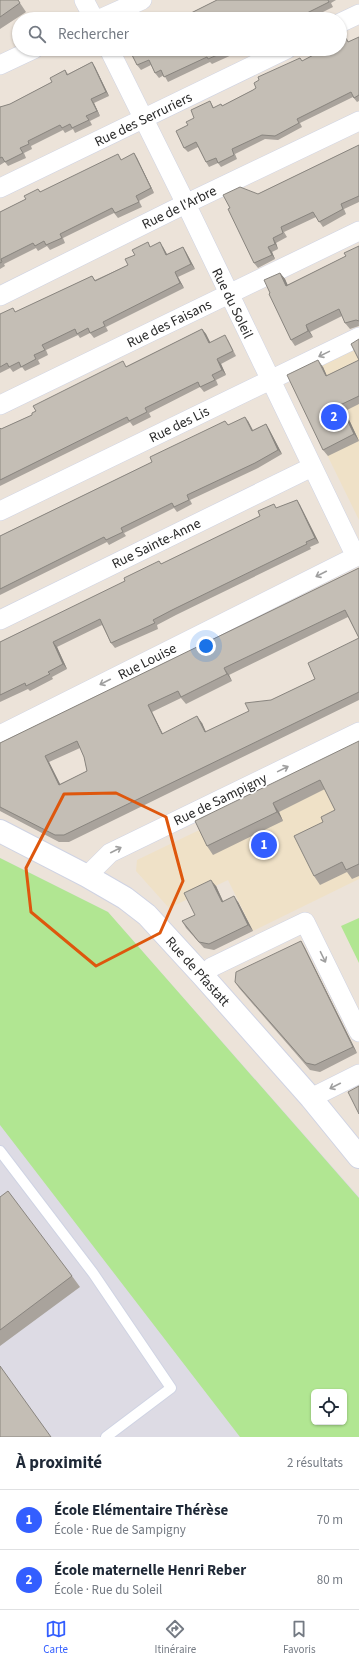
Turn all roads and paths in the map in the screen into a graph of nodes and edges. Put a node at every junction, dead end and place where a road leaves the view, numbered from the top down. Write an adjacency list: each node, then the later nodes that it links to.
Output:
1 (84, 0): 3 (street)
2 (142, 0): 4 (street)
3 (90, 12)
4 (115, 12)
5 (359, 14): 6 (street)
6 (347, 20)
7 (19, 56): 10 (street)
8 (112, 56): 11 (street, Rue du Soleil)
9 (273, 56): 11 (street, Rue des Serruriers)
10 (0, 65)
11 (144, 119): 13 (street, Rue des Serruriers); 14 (street, Rue du Soleil)
12 (359, 121): 14 (street, Rue de l'Arbre)
13 (0, 188)
14 (186, 204): 16 (street, Rue du Soleil); 17 (street, Rue de l'Arbre)
15 (359, 231): 16 (street, Rue des Faisans)
16 (228, 294): 19 (street, Rue du Soleil); 20 (street, Rue des Faisans)
17 (0, 296)
18 (359, 337): 19 (street, Rue des Lis, one-way to 19)
19 (270, 380): 21 (street, Rue du Soleil); 22 (street, Rue des Lis)
20 (0, 405)
21 (312, 467): 23 (street, Rue du Soleil); 24 (street, Rue Sainte-Anne)
22 (0, 511)
23 (357, 556): 26 (street, Rue Louise, one-way to 26)
24 (0, 620)
25 (359, 732): 28 (street, Rue de Sampigny, one-way to 25)
26 (0, 735)
27 (0, 831): 28 (street, Rue de Pfastatt)
28 (87, 876): 29 (street, Rue de Pfastatt)
29 (203, 976): 30 (street, one-way to 30); 32 (street, Rue de Pfastatt)
30 (359, 1032)
31 (359, 1074): 32 (street, one-way to 32)
32 (311, 1098): 34 (street, Rue de Pfastatt)
33 (0, 1151): 35 (lane)
34 (359, 1157)
35 (106, 1437)

